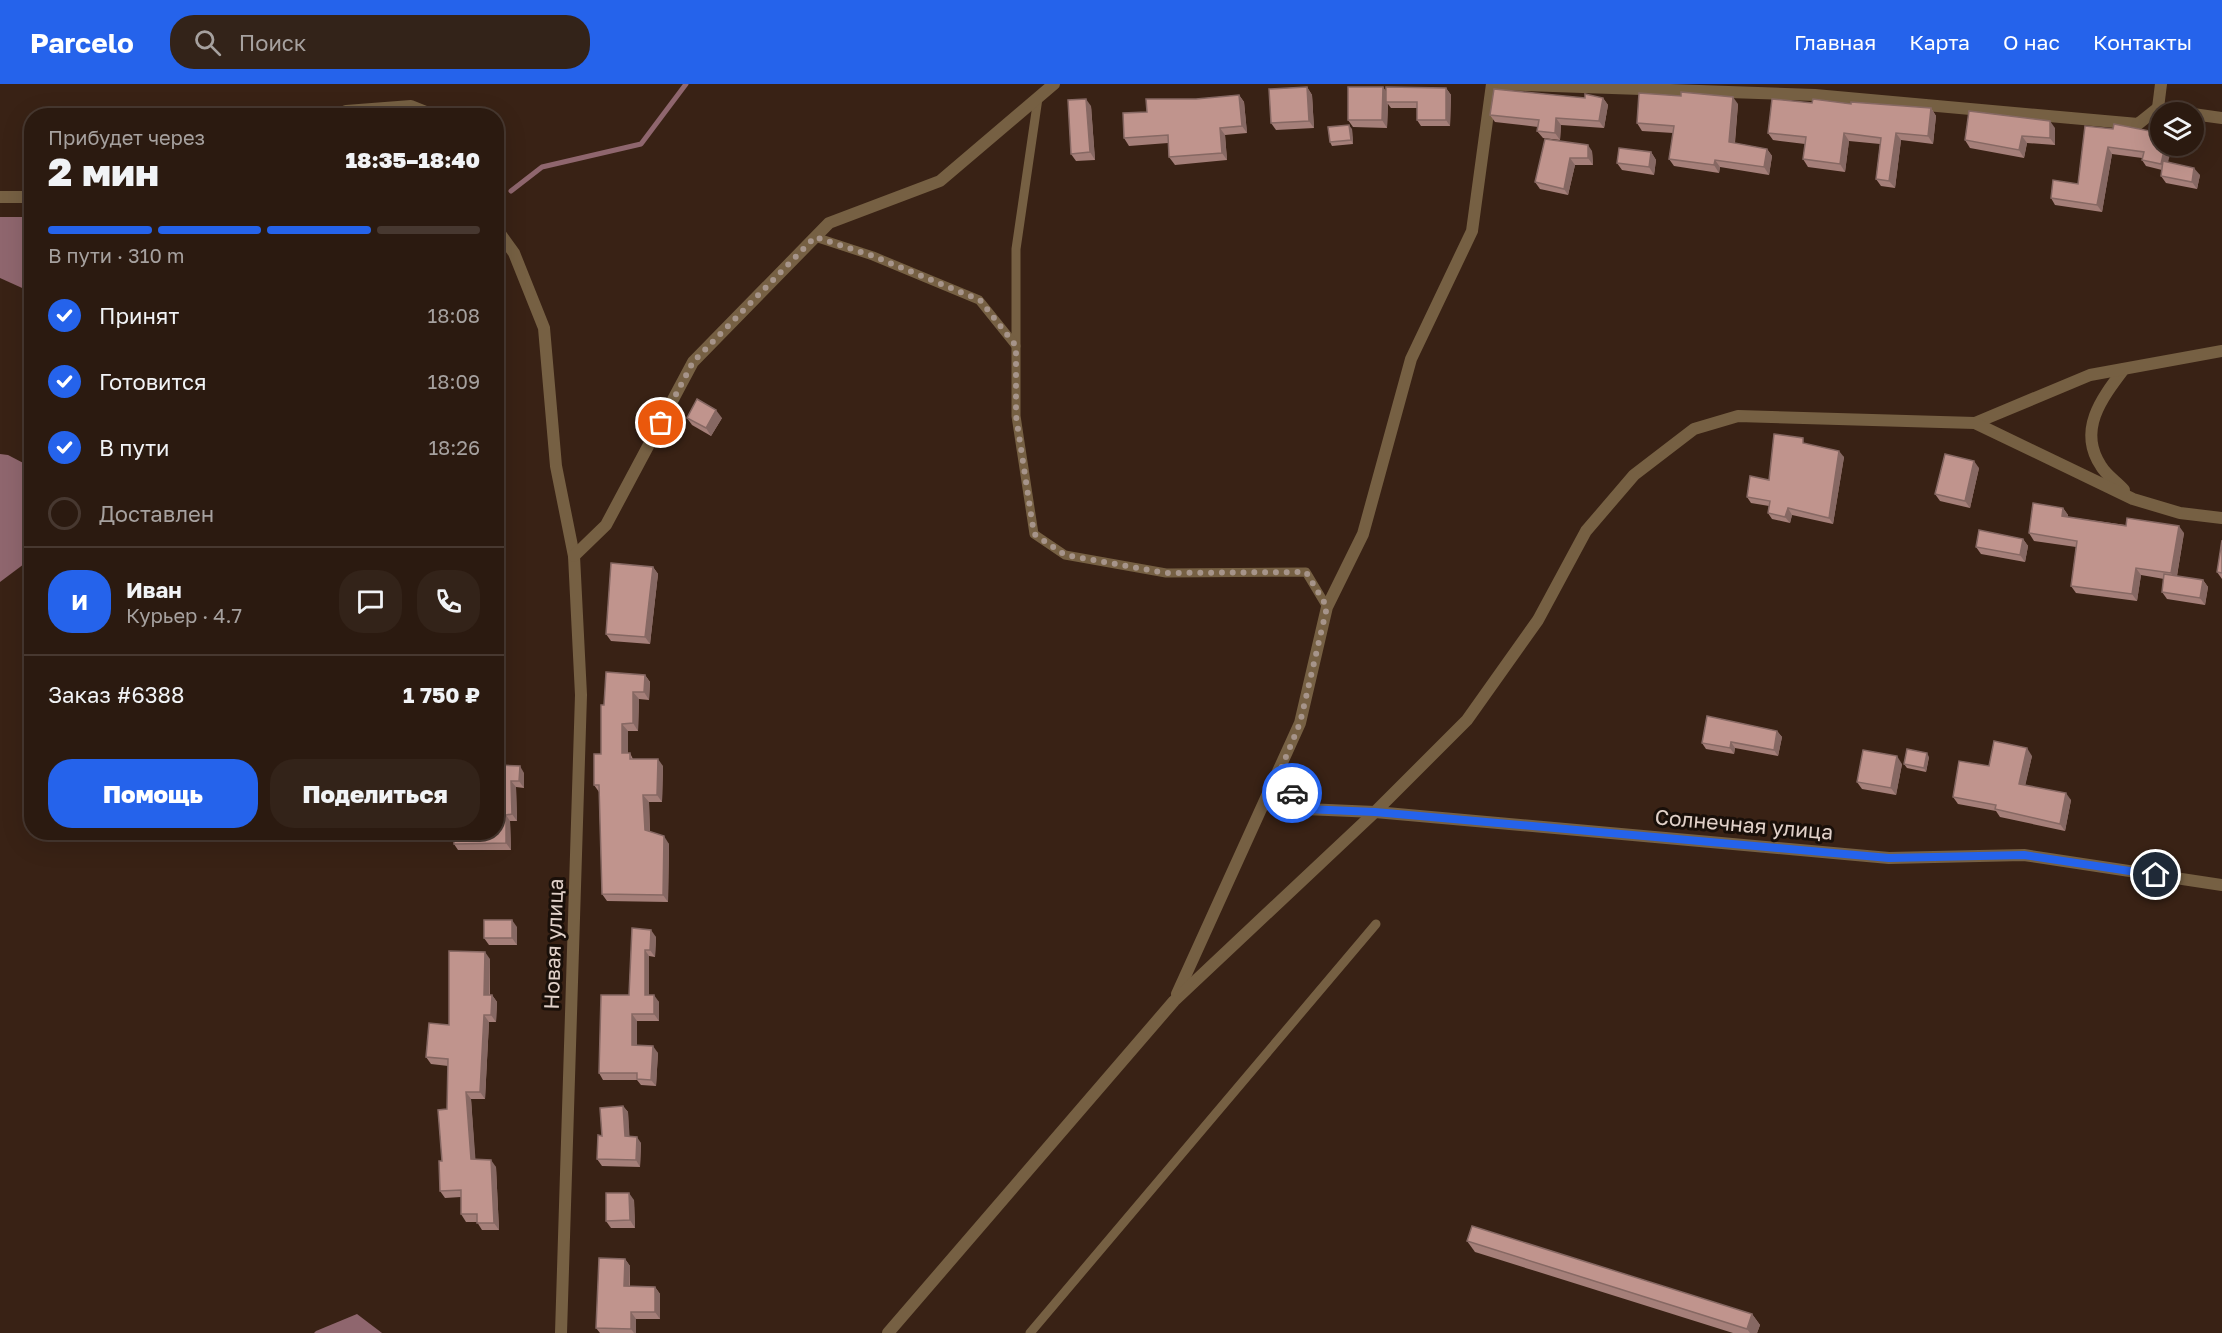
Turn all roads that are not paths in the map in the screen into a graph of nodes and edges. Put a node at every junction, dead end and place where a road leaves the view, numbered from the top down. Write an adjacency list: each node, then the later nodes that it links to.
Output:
1 (1054, 84): 6 (street)
2 (1492, 84): 24 (street)
3 (1497, 84): 5 (street)
4 (2161, 84): 7 (street)
5 (1815, 90): 10 (street)
6 (1038, 98): 15 (street); 17 (lane)
7 (2159, 102)
8 (378, 108): 9 (street)
9 (418, 108)
10 (2150, 114)
11 (2204, 116): 12 (street)
12 (2222, 118)
13 (0, 197): 14 (street)
14 (24, 197)
15 (815, 237): 17 (lane); 23 (street)
16 (504, 239): 23 (street, Новая улица)
17 (1016, 346): 24 (lane)
18 (2222, 351): 19 (street)
19 (2124, 369): 20 (street); 21 (street)
20 (1975, 423): 21 (street); 26 (street)
21 (2133, 499): 22 (street)
22 (2222, 518)
23 (574, 556): 30 (street, Новая улица)
24 (1327, 607): 25 (street)
25 (1278, 776): 26 (street, Солнечная улица); 29 (street)
26 (1375, 812): 27 (street, Солнечная улица); 29 (street)
27 (2222, 885)
28 (1376, 924): 32 (lane)
29 (1174, 1001): 31 (street)
30 (561, 1333)
31 (888, 1333)
32 (1030, 1333)

